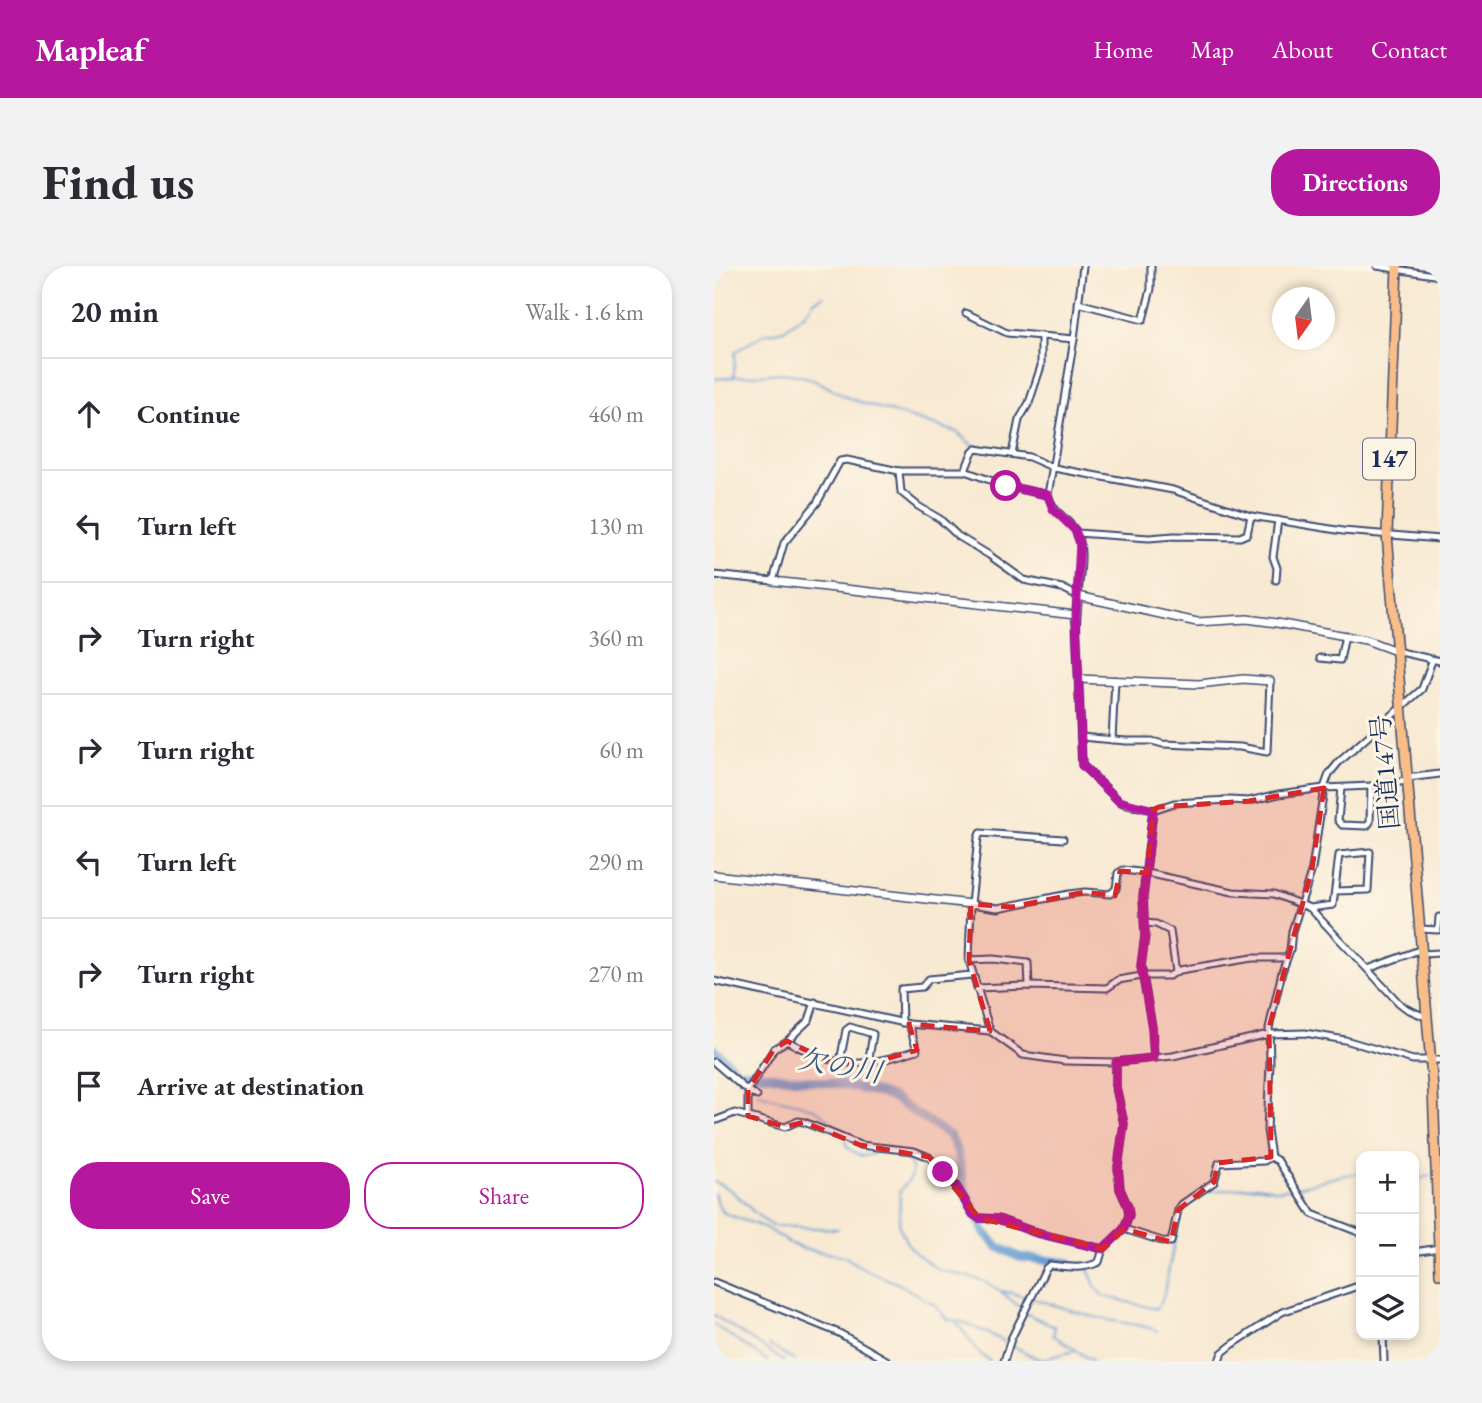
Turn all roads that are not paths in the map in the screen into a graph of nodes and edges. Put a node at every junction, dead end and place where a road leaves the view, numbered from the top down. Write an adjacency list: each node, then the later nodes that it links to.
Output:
1 (1083, 266): 6 (street)
2 (1151, 266): 6 (street)
3 (1377, 266): 4 (street)
4 (1397, 268): 5 (street); 18 (highway, 国道147号 / 147)
5 (1440, 276)
6 (1078, 303): 9 (street)
7 (966, 313): 8 (street)
8 (1041, 336): 9 (street); 10 (street)
9 (1074, 339): 11 (street)
10 (1012, 454): 11 (street); 13 (street)
11 (1054, 468): 14 (street); 15 (street)
12 (899, 471): 13 (street); 22 (street); 23 (street)
13 (965, 471): 14 (street)
14 (1048, 495): 17 (street)
15 (1251, 516): 16 (street); 17 (street)
16 (1278, 520): 18 (street); 21 (street)
17 (1077, 533): 23 (street)
18 (1387, 534): 19 (street); 26 (highway, 国道147号 / 147)
19 (1440, 539)
20 (714, 575): 22 (street)
21 (1276, 580)
22 (774, 581): 24 (street)
23 (1078, 596): 24 (street); 25 (street)
24 (1076, 618): 30 (street)
25 (1345, 635): 26 (street); 27 (street)
26 (1396, 651): 28 (street); 33 (highway, 国道147号 / 147)
27 (1320, 658)
28 (1432, 661): 29 (street); 33 (street)
29 (1440, 661)
30 (1078, 678): 31 (street); 34 (street)
31 (1115, 680): 32 (street); 35 (street)
32 (1270, 681): 35 (street)
33 (1401, 706): 37 (highway, 国道147号 / 147); 39 (street)
34 (1081, 737): 35 (street); 41 (street)
35 (1112, 740)
36 (1440, 774): 37 (street)
37 (1407, 779): 38 (street); 51 (highway, 国道147号 / 147)
38 (1371, 786): 40 (street); 40 (street)
39 (1324, 788): 40 (street); 41 (street); 47 (street)
40 (1341, 788)
41 (1153, 810): 43 (street)
42 (1063, 839): 46 (street)
43 (1147, 873): 46 (street); 47 (street); 50 (street)
44 (714, 875): 46 (street)
45 (1335, 891): 45 (street); 48 (street)
46 (971, 904): 55 (street)
47 (1301, 905): 48 (street); 54 (street)
48 (1310, 908): 56 (street)
49 (1439, 917): 51 (street)
50 (1145, 923): 57 (street); 59 (street)
51 (1420, 929): 52 (highway, 国道147号 / 147)
52 (1422, 952): 53 (street); 56 (street); 64 (highway, 国道147号 / 147)
53 (1440, 953)
54 (1287, 958): 57 (street); 67 (street)
55 (969, 960): 58 (street); 61 (street)
56 (1368, 969): 64 (street)
57 (1176, 972): 59 (street)
58 (972, 975): 62 (street); 65 (street)
59 (1142, 976): 61 (street); 69 (street)
60 (714, 981): 63 (street)
61 (1029, 986): 62 (street)
62 (976, 988): 66 (street)
63 (815, 1002): 65 (street); 68 (street)
64 (1428, 1018): 70 (highway, 国道147号 / 147)
65 (906, 1023): 66 (street); 74 (street)
66 (990, 1031): 73 (street)
67 (1269, 1034): 69 (street); 70 (street); 80 (street)
68 (787, 1041): 72 (street); 75 (street)
69 (1154, 1058): 73 (street)
70 (1435, 1059): 76 (highway, 国道147号 / 147)
71 (714, 1062): 75 (street)
72 (840, 1062): 74 (street); 74 (street)
73 (1116, 1062): 82 (street)
74 (868, 1064)
75 (749, 1089): 77 (street); 78 (street)
76 (1437, 1089): 81 (highway, 国道147号 / 147)
77 (757, 1096)
78 (748, 1116): 79 (street); 85 (street)
79 (714, 1121)
80 (1271, 1157): 82 (street); 83 (street)
81 (1439, 1201): 84 (highway, 国道147号 / 147)
82 (1124, 1229): 85 (street)
83 (1356, 1231)
84 (1439, 1245): 86 (street); 87 (highway, 国道147号 / 147)
85 (1103, 1249): 92 (street)
86 (1419, 1251)
87 (1440, 1274)
88 (714, 1282): 91 (street)
89 (1356, 1287): 93 (street)
90 (1383, 1340): 94 (street)
91 (888, 1361)
92 (1004, 1361)
93 (1219, 1361)
94 (1384, 1361)

